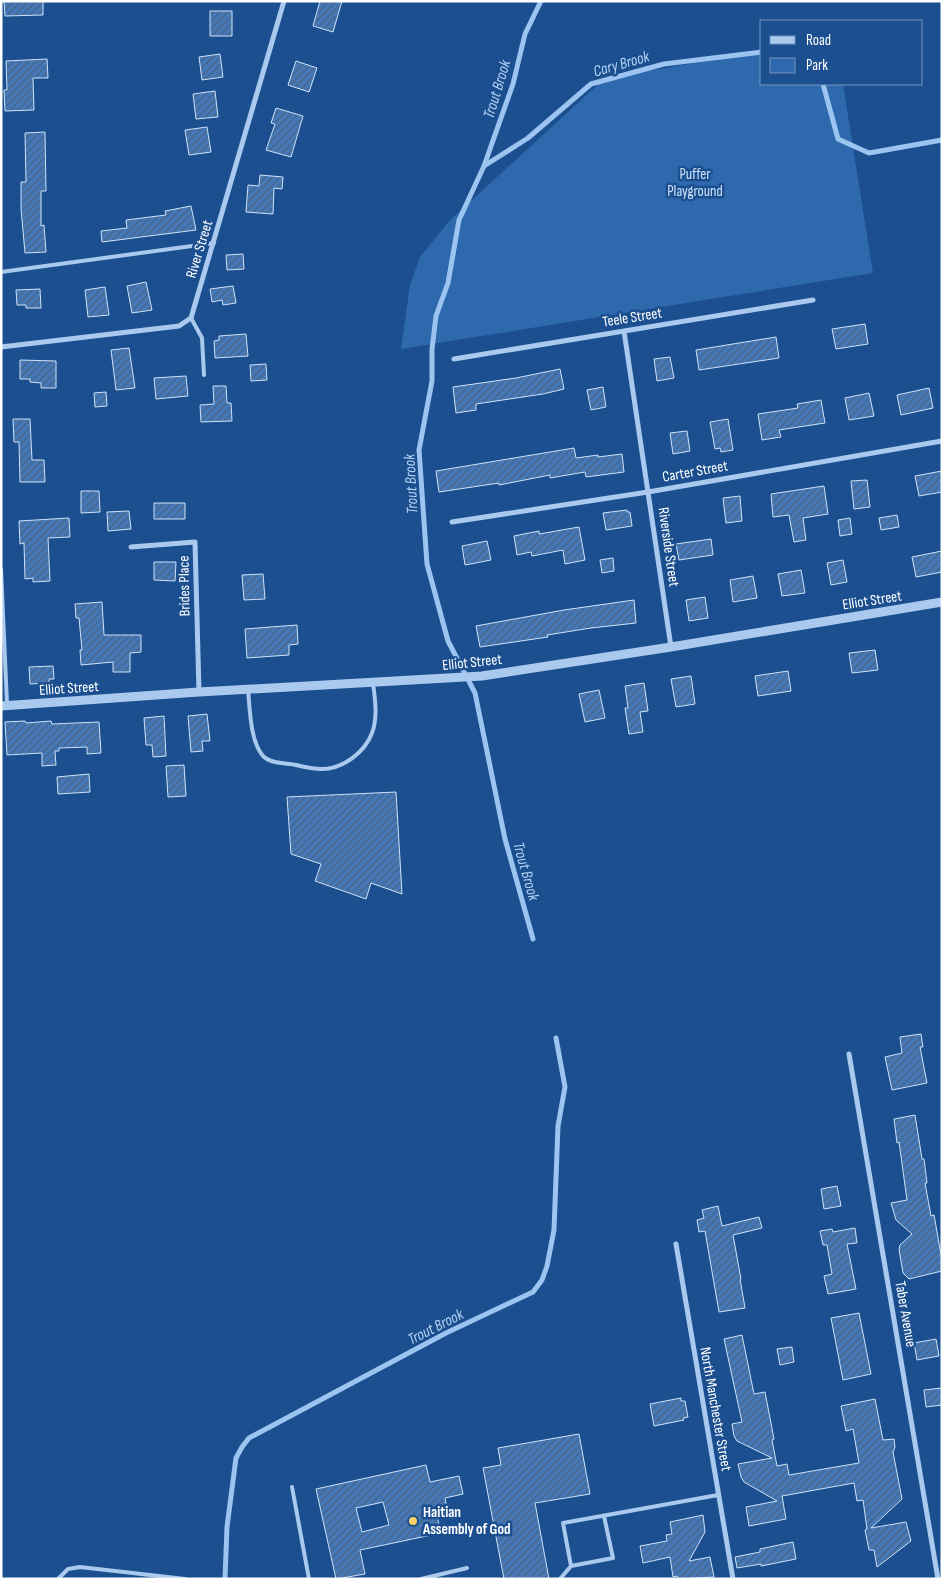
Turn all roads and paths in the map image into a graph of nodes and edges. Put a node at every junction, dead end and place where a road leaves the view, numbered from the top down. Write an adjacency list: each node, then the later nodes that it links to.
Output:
1 (284, 1): 2 (street, River Street)
2 (214, 243): 3 (lane); 5 (street, River Street)
3 (1, 272)
4 (813, 300): 6 (street, Teele Street)
5 (191, 318): 7 (street); 9 (lane)
6 (624, 331): 8 (street, Teele Street); 11 (street, Riverside Street)
7 (1, 347)
8 (454, 359)
9 (204, 375)
10 (942, 441): 11 (street, Carter Street)
11 (648, 492): 12 (street, Carter Street); 16 (street, Riverside Street)
12 (452, 522)
13 (131, 547): 19 (street, Brides Place)
14 (1, 569): 20 (lane)
15 (942, 602): 16 (street, Elliot Street)
16 (671, 647): 17 (street, Elliot Street)
17 (373, 683): 18 (street, Elliot Street); 18 (lane)
18 (248, 690): 19 (street, Elliot Street)
19 (199, 692): 20 (street, Elliot Street)
20 (4, 706)
21 (849, 1054): 35 (street, Taber Avenue)
22 (676, 1244): 24 (street, North Manchester Street)
23 (292, 1486): 31 (lane)
24 (718, 1495): 25 (lane); 34 (street, North Manchester Street)
25 (604, 1516): 26 (lane); 26 (lane)
26 (570, 1566): 33 (lane)
27 (467, 1568): 32 (lane)
28 (156, 1577): 29 (lane); 30 (lane)
29 (58, 1579)
30 (185, 1579)
31 (309, 1579)
32 (421, 1579)
33 (560, 1579)
34 (734, 1579)
35 (938, 1579)

